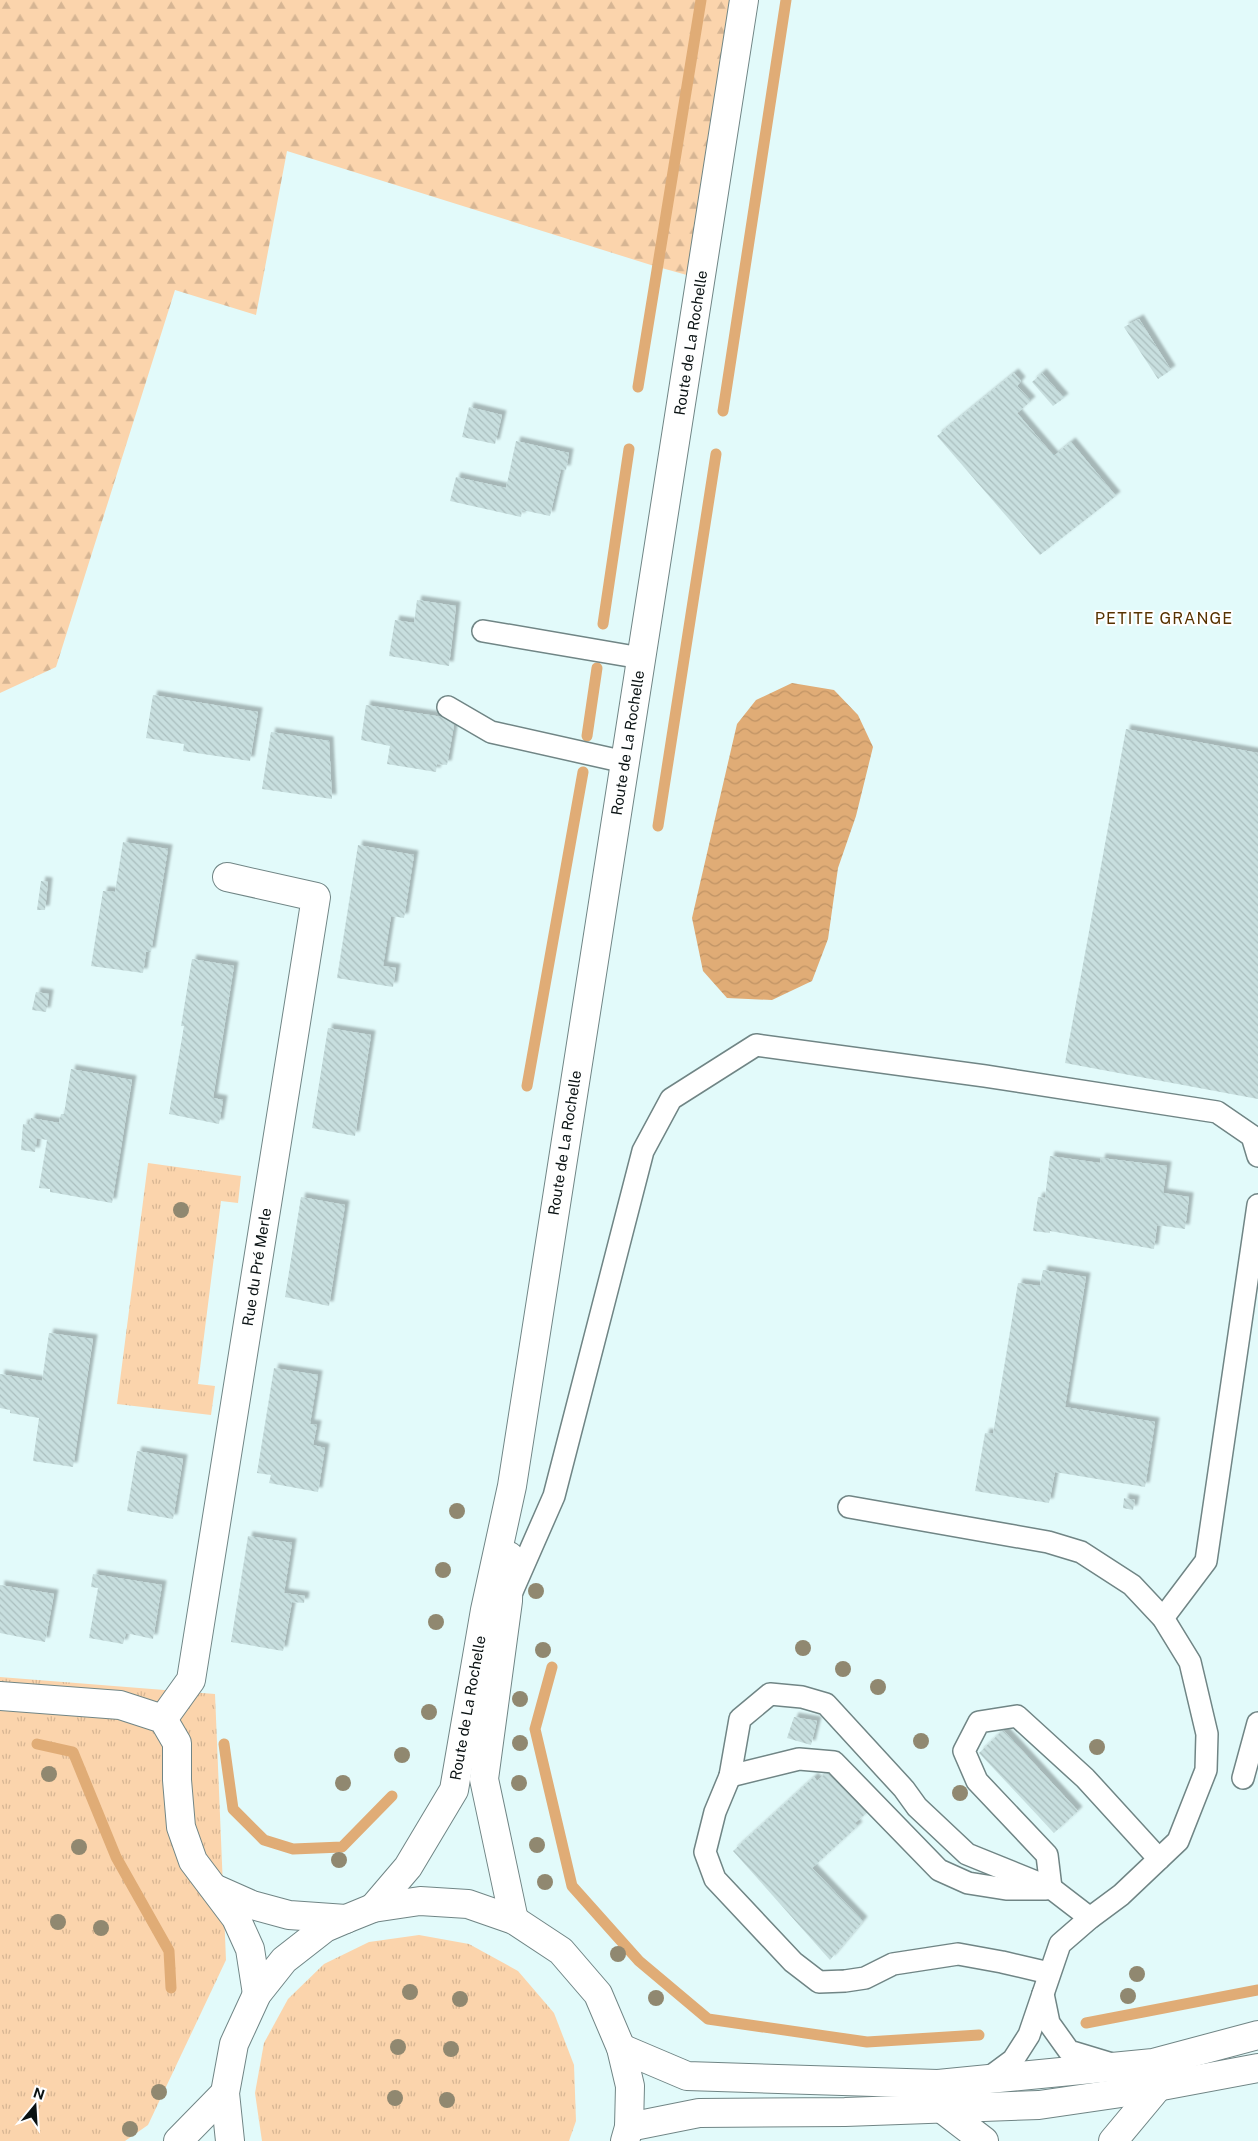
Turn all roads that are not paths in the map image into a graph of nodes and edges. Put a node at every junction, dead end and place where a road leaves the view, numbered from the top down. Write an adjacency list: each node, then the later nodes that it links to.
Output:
1 (744, 0): 3 (main road, Route de La Rochelle)
2 (483, 631): 3 (lane)
3 (641, 658): 5 (main road, Route de La Rochelle)
4 (448, 707): 5 (lane)
5 (625, 762): 9 (main road, Route de La Rochelle)
6 (227, 877): 14 (main road, Rue du Pré Merle)
7 (1258, 1156): 11 (lane)
8 (1258, 1205): 12 (lane)
9 (512, 1486): 11 (main road, Route de La Rochelle); 21 (main road, Route de La Rochelle)
10 (848, 1507): 12 (lane)
11 (508, 1601): 24 (main road, Route de La Rochelle)
12 (1163, 1618): 18 (lane)
13 (0, 1696): 14 (main road)
14 (163, 1719): 19 (main road)
15 (1258, 1723): 17 (lane)
16 (730, 1776): 20 (lane); 20 (lane); 25 (lane)
17 (1243, 1778)
18 (1159, 1859): 20 (lane); 22 (lane)
19 (213, 1887): 23 (main road); 26 (main road)
20 (1051, 1888): 22 (lane)
21 (373, 1908): 23 (main road); 24 (main road)
22 (1090, 1918): 25 (lane)
23 (346, 1919): 26 (main road)
24 (514, 1920): 28 (main road)
25 (1046, 1982): 29 (lane); 31 (lane)
26 (257, 1994): 33 (main road)
27 (1258, 2036): 29 (main road)
28 (621, 2048): 31 (main road); 35 (main road)
29 (1120, 2066): 31 (main road)
30 (1258, 2068): 32 (main road)
31 (985, 2081)
32 (1158, 2087): 34 (main road); 39 (main road)
33 (225, 2093): 36 (main road); 37 (main road)
34 (941, 2108): 35 (main road); 38 (main road)
35 (627, 2134)
36 (178, 2141)
37 (230, 2141)
38 (984, 2141)
39 (1113, 2141)

